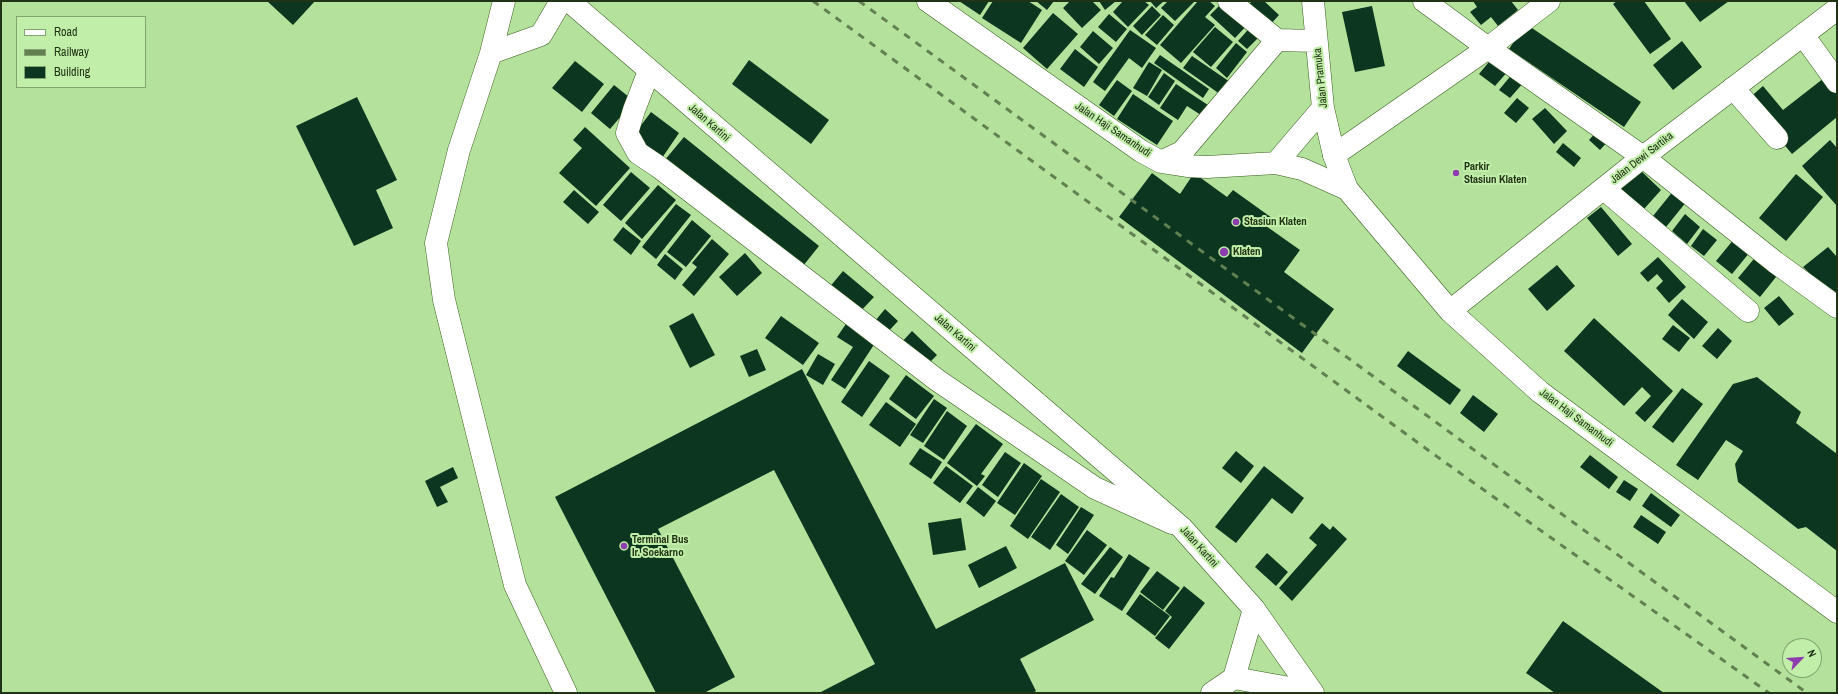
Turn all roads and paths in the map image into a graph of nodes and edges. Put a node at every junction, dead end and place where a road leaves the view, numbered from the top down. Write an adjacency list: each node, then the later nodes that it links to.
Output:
1 (504, 1): 14 (main road)
2 (561, 1): 14 (main road)
3 (569, 1): 15 (main road, Jalan Kartini)
4 (928, 1): 22 (main road, Jalan Haji Samanhudi)
5 (1229, 1): 11 (main road)
6 (1313, 1): 12 (main road, Jalan Pramuka)
7 (1424, 1): 13 (main road)
8 (1549, 1): 13 (main road)
9 (1837, 9): 10 (main road, Jalan Dewi Sartika)
10 (1803, 35): 16 (main road); 17 (main road, Jalan Dewi Sartika)
11 (1277, 40): 12 (main road); 22 (main road)
12 (1316, 41): 18 (main road, Jalan Pramuka)
13 (1488, 48): 20 (main road); 21 (main road)
14 (491, 53): 34 (main road)
15 (649, 71): 29 (main road, Jalan Kartini); 29 (main road)
16 (1837, 82)
17 (1733, 88): 19 (main road); 21 (main road, Jalan Dewi Sartika)
18 (1324, 108): 20 (main road, Jalan Pramuka); 23 (main road)
19 (1777, 138)
20 (1334, 155): 24 (main road, Jalan Haji Samanhudi)
21 (1643, 157): 25 (main road, Jalan Dewi Sartika); 26 (main road)
22 (1160, 162): 23 (main road, Jalan Haji Samanhudi)
23 (1276, 163): 24 (main road, Jalan Haji Samanhudi)
24 (1347, 189): 27 (main road, Jalan Haji Samanhudi)
25 (1604, 189): 27 (main road, Jalan Dewi Sartika); 28 (main road)
26 (1837, 307)
27 (1450, 311): 31 (main road, Jalan Haji Samanhudi)
28 (1748, 311)
29 (1182, 528): 30 (main road, Jalan Kartini)
30 (1254, 609): 32 (main road); 33 (main road, Jalan Kartini)
31 (1837, 612)
32 (1234, 678): 33 (main road); 35 (main road)
33 (1312, 692)
34 (566, 693)
35 (1211, 693)

